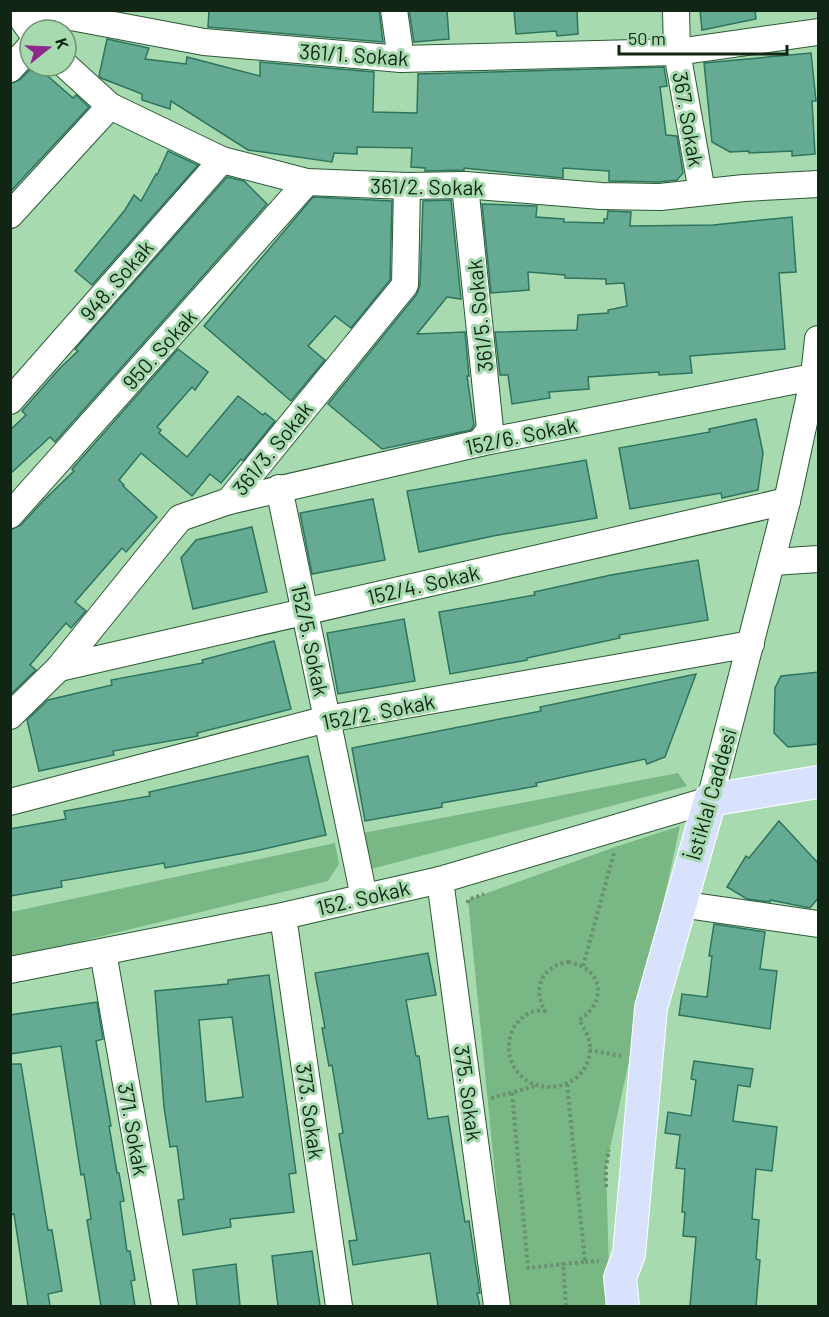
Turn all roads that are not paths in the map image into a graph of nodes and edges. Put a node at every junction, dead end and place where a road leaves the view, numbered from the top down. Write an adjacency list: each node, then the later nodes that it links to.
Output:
1 (34, 10): 6 (street, 361/1. Sokak)
2 (394, 10): 6 (street)
3 (676, 10): 5 (street, 367. Sokak)
4 (819, 32): 5 (street, 361/1. Sokak)
5 (677, 52): 6 (street, 361/1. Sokak); 14 (street, 367. Sokak)
6 (400, 59)
7 (78, 77): 8 (street, 361/2. Sokak)
8 (111, 106): 9 (street, 361/2. Sokak); 15 (street)
9 (222, 160): 10 (street, 361/2. Sokak); 18 (street, 948. Sokak)
10 (308, 183): 13 (street, 361/2. Sokak); 23 (street, 950. Sokak)
11 (819, 183): 14 (street, 361/2. Sokak)
12 (465, 184): 13 (street, 361/2. Sokak); 14 (street, 361/2. Sokak); 19 (street, 361/5. Sokak)
13 (406, 186): 21 (street, 361/3. Sokak)
14 (702, 192)
15 (10, 215)
16 (819, 339): 17 (street, İstiklal Caddesi)
17 (816, 376): 19 (street, 152/6. Sokak); 22 (street, İstiklal Caddesi)
18 (10, 401)
19 (480, 443): 20 (street, 152/6. Sokak)
20 (279, 488): 21 (street, 152/6. Sokak); 26 (street, 152/5. Sokak)
21 (229, 501): 28 (street, 361/3. Sokak)
22 (787, 501): 25 (street, İstiklal Caddesi); 26 (street, 152/4. Sokak)
23 (10, 515)
24 (819, 559): 25 (street)
25 (772, 562): 27 (street, İstiklal Caddesi)
26 (306, 610): 28 (street, 152/4. Sokak); 30 (street, 152/5. Sokak)
27 (751, 644): 30 (street, 152/2. Sokak); 32 (street, İstiklal Caddesi)
28 (59, 668): 29 (street, 361/3. Sokak)
29 (10, 716)
30 (327, 719): 33 (street, 152/2. Sokak); 35 (street, 152/5. Sokak)
31 (819, 782): 32 (main road)
32 (710, 801): 34 (street, 152. Sokak); 36 (main road, İstiklal Caddesi)
33 (10, 802)
34 (440, 880): 35 (street, 152. Sokak); 44 (street, 375. Sokak)
35 (364, 897): 37 (street, 152. Sokak)
36 (679, 904): 38 (street); 41 (main road, İstiklal Caddesi)
37 (283, 916): 39 (street, 152. Sokak); 43 (street, 373. Sokak)
38 (819, 924)
39 (103, 952): 40 (street, 152. Sokak); 42 (street, 371. Sokak)
40 (10, 970)
41 (629, 1254): 45 (main road, İstiklal Caddesi); 46 (main road, İstiklal Caddesi)
42 (165, 1306)
43 (339, 1306)
44 (497, 1306)
45 (623, 1306)
46 (645, 1306)

